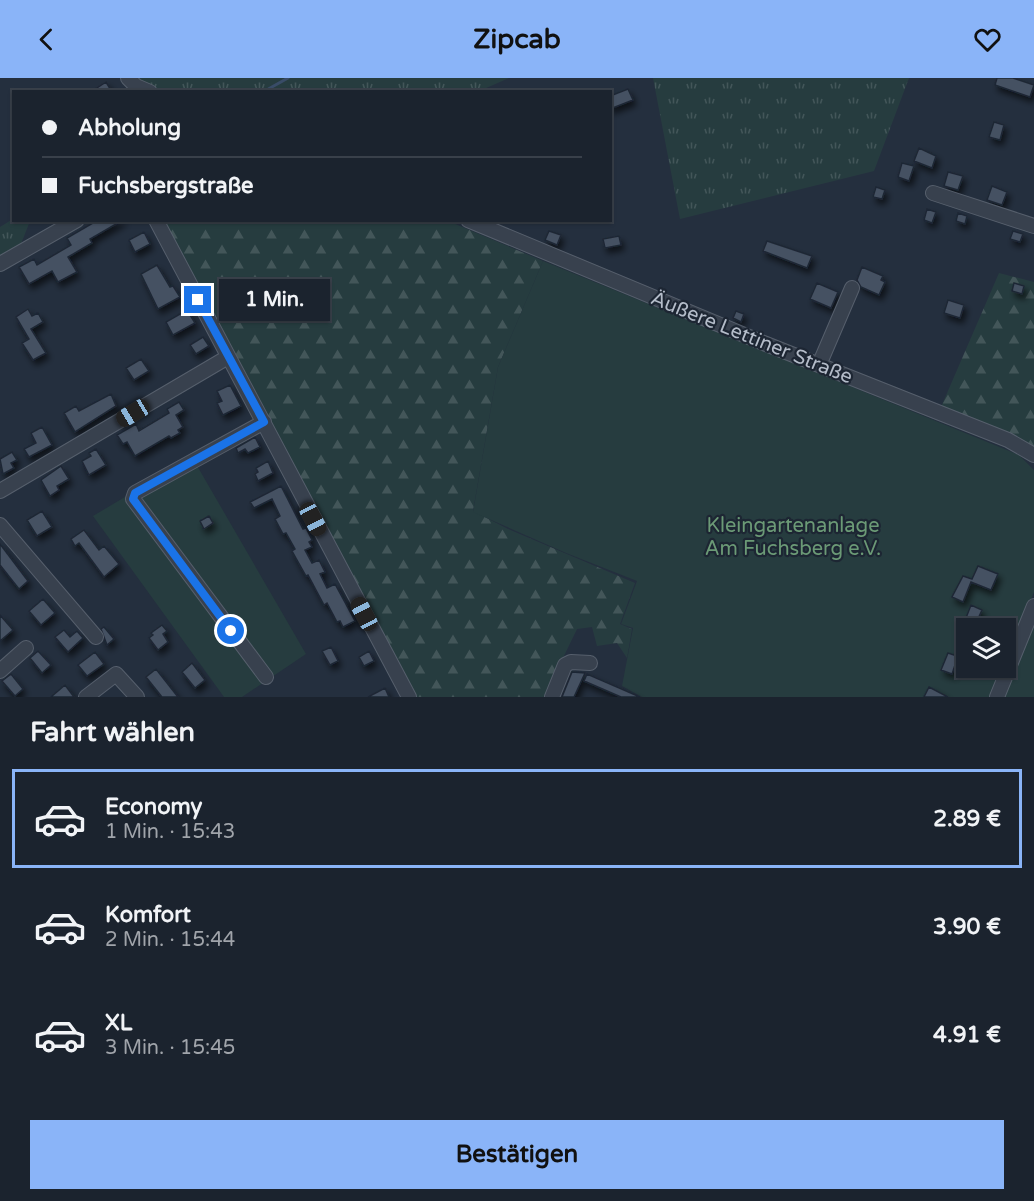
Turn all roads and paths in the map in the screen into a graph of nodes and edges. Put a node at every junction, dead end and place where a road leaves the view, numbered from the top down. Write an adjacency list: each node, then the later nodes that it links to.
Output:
1 (933, 193): 5 (street)
2 (73, 222): 6 (street)
3 (157, 222): 8 (street)
4 (473, 222): 9 (street, Äußere Lettiner Straße)
5 (1034, 226)
6 (0, 264)
7 (852, 288): 9 (street)
8 (228, 357): 10 (street); 12 (street)
9 (819, 365): 11 (street, Äußere Lettiner Straße)
10 (264, 422): 19 (street); 22 (street)
11 (1034, 455)
12 (0, 491)
13 (0, 525): 15 (street)
14 (1034, 606): 24 (street)
15 (96, 637)
16 (26, 648): 18 (street)
17 (590, 663): 23 (street)
18 (0, 671)
19 (266, 677)
20 (86, 697): 21 (street)
21 (137, 697)
22 (409, 697)
23 (552, 697)
24 (997, 697)

